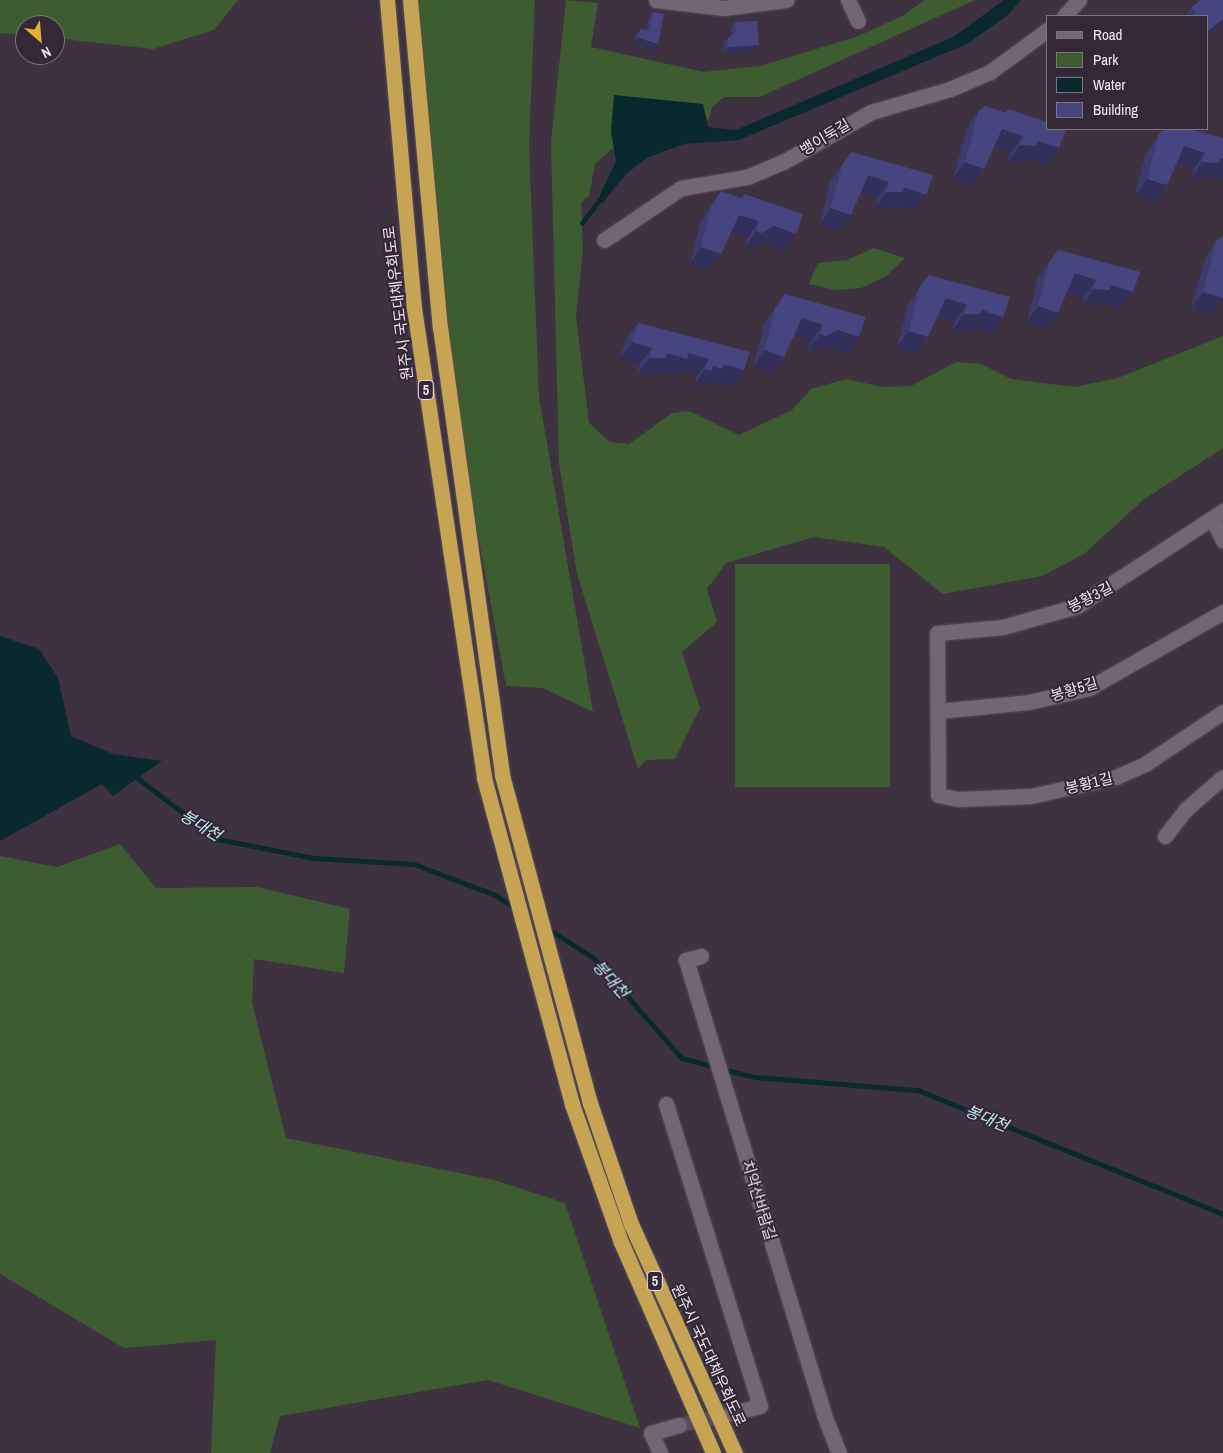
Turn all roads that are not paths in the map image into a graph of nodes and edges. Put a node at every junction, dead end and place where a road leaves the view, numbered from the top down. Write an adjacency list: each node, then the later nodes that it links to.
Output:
1 (387, 0): 24 (highway, 원주시 국도대체우회도로 / 5)
2 (410, 0): 25 (highway, 원주시 국도대체우회도로 / 5)
3 (656, 0): 7 (street)
4 (786, 0): 7 (street)
5 (848, 0): 9 (street)
6 (1079, 0): 8 (street)
7 (693, 3)
8 (1065, 15)
9 (858, 21)
10 (1046, 31): 11 (street, 뱅이둑길)
11 (604, 240)
12 (1218, 514): 13 (street); 15 (street, 봉황3길)
13 (1223, 542)
14 (1223, 612): 15 (street, 봉황5길)
15 (938, 712): 16 (street, 봉황1길)
16 (1223, 712)
17 (1223, 777): 18 (street)
18 (1165, 836)
19 (701, 956): 26 (street, 치악산바람길)
20 (666, 1104): 21 (street)
21 (731, 1413)
22 (679, 1425): 23 (street)
23 (660, 1453)
24 (714, 1453)
25 (735, 1453)
26 (839, 1453)

